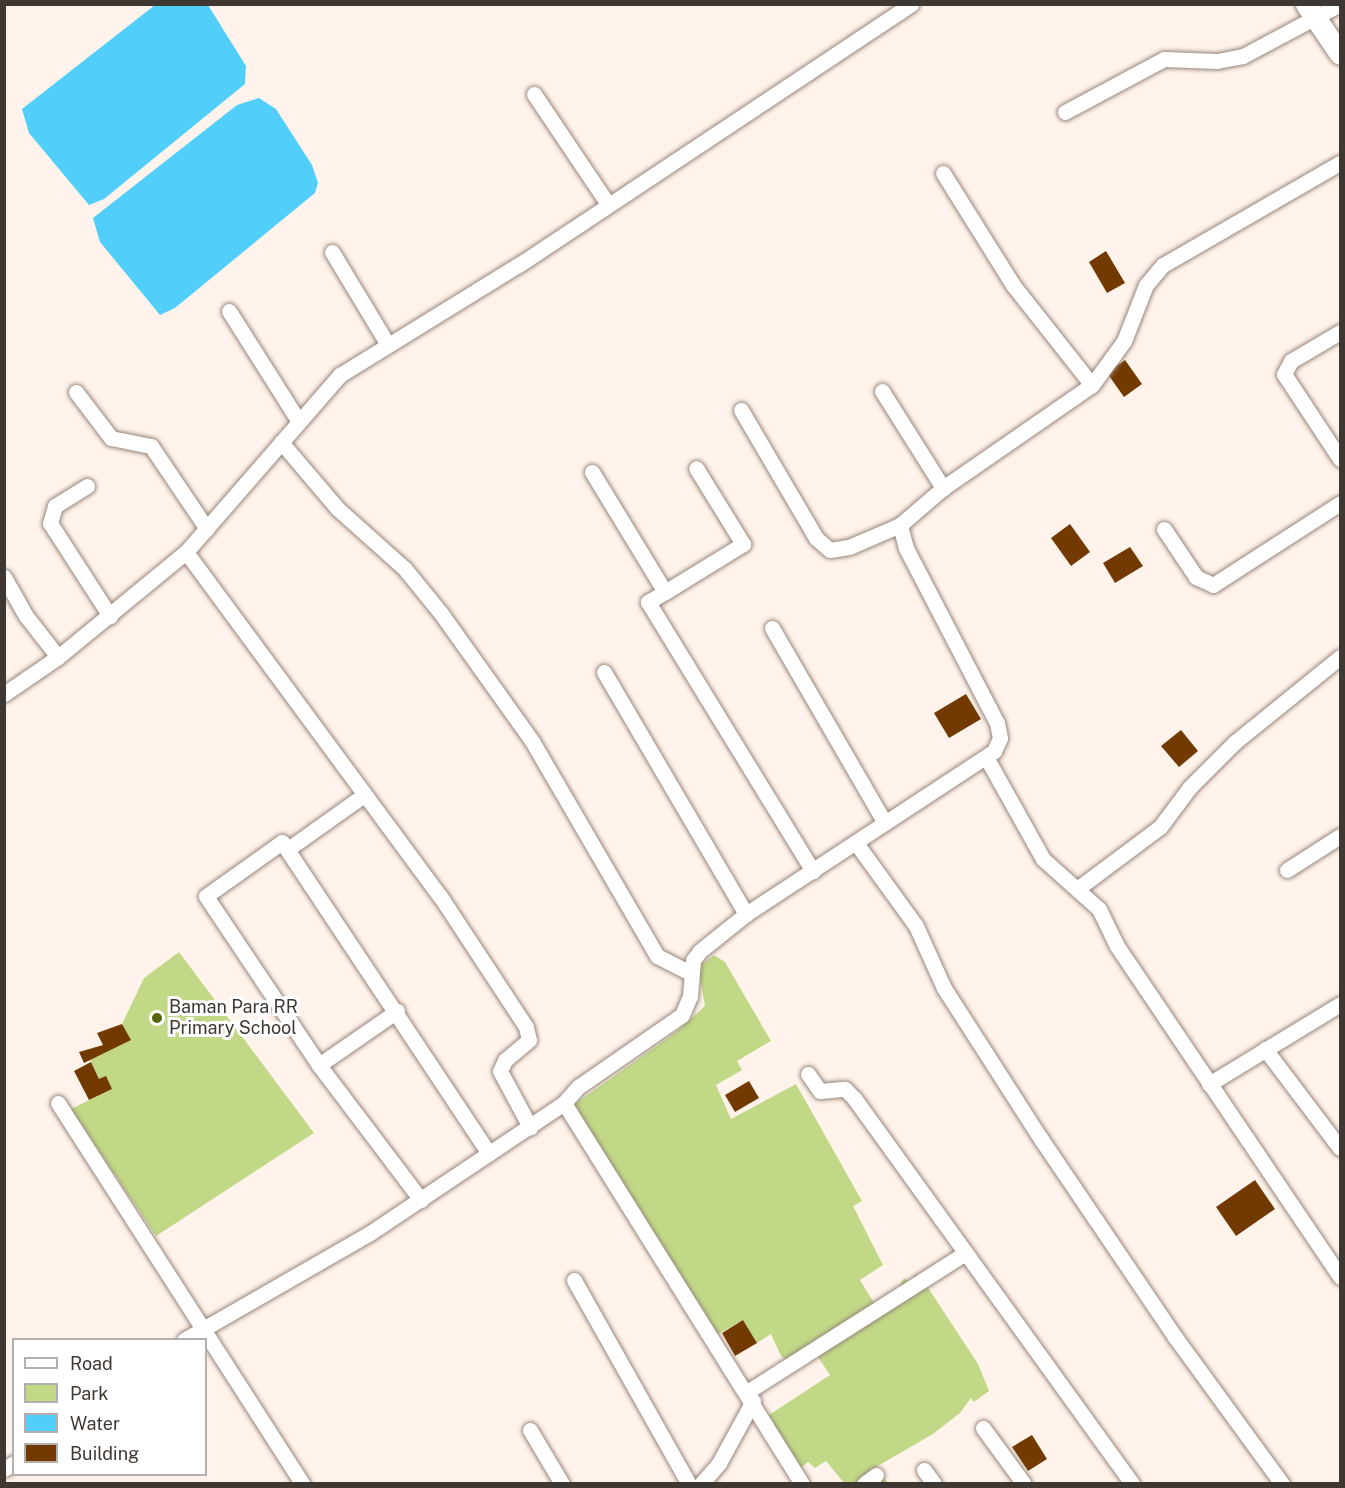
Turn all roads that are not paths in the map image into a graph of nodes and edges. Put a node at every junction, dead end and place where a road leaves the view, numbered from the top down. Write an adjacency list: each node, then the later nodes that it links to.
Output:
1 (911, 4): 9 (street)
2 (1341, 4): 3 (street)
3 (1311, 11): 4 (main road); 6 (street)
4 (1341, 54)
5 (534, 94): 9 (street)
6 (1065, 112)
7 (1341, 163): 14 (street)
8 (943, 173): 14 (street)
9 (608, 204): 13 (street)
10 (332, 252): 13 (street)
11 (229, 311): 18 (street)
12 (1341, 332): 20 (street)
13 (387, 343): 18 (street)
14 (1092, 385): 24 (street)
15 (882, 391): 24 (street)
16 (76, 392): 27 (street)
17 (741, 410): 26 (street)
18 (298, 420): 19 (street)
19 (281, 442): 27 (street); 48 (street)
20 (1341, 459)
21 (696, 468): 31 (street)
22 (592, 471): 31 (street)
23 (87, 486): 32 (street)
24 (943, 488): 26 (street)
25 (1341, 503): 28 (street)
26 (900, 525): 38 (street)
27 (207, 529): 29 (street)
28 (1164, 529)
29 (186, 552): 32 (street); 39 (street)
30 (4, 577): 34 (street)
31 (665, 592): 45 (street)
32 (110, 615): 34 (street)
33 (772, 628): 40 (street)
34 (58, 657): 37 (street)
35 (1341, 657): 46 (street)
36 (604, 672): 47 (street)
37 (4, 694)
38 (986, 757): 40 (street); 46 (street)
39 (364, 795): 43 (street); 57 (street)
40 (885, 823): 42 (street)
41 (1341, 836): 44 (street)
42 (856, 843): 45 (street); 78 (street)
43 (288, 849): 50 (street); 52 (street)
44 (1287, 870)
45 (813, 871): 47 (street)
46 (1077, 889): 54 (street)
47 (746, 914): 48 (street)
48 (690, 973): 56 (street)
49 (1341, 1004): 51 (street)
50 (397, 1011): 52 (street); 59 (street)
51 (1266, 1049): 54 (street); 58 (street)
52 (319, 1065): 60 (street)
53 (808, 1074): 61 (street)
54 (1209, 1083): 62 (street)
55 (58, 1103): 64 (street)
56 (564, 1103): 57 (street); 66 (street)
57 (530, 1127): 59 (street)
58 (1341, 1148)
59 (489, 1154): 60 (street)
60 (421, 1200): 64 (street)
61 (965, 1253): 66 (street); 77 (street)
62 (1341, 1277)
63 (574, 1280): 72 (street)
64 (206, 1329): 65 (street); 70 (street)
65 (188, 1338)
66 (750, 1396): 73 (street); 74 (street)
67 (983, 1428): 76 (street)
68 (530, 1430): 71 (street)
69 (924, 1470): 75 (street)
70 (303, 1484)
71 (562, 1484)
72 (689, 1484)
73 (701, 1484)
74 (802, 1484)
75 (934, 1484)
76 (1024, 1484)
77 (1131, 1484)
78 (1282, 1484)

